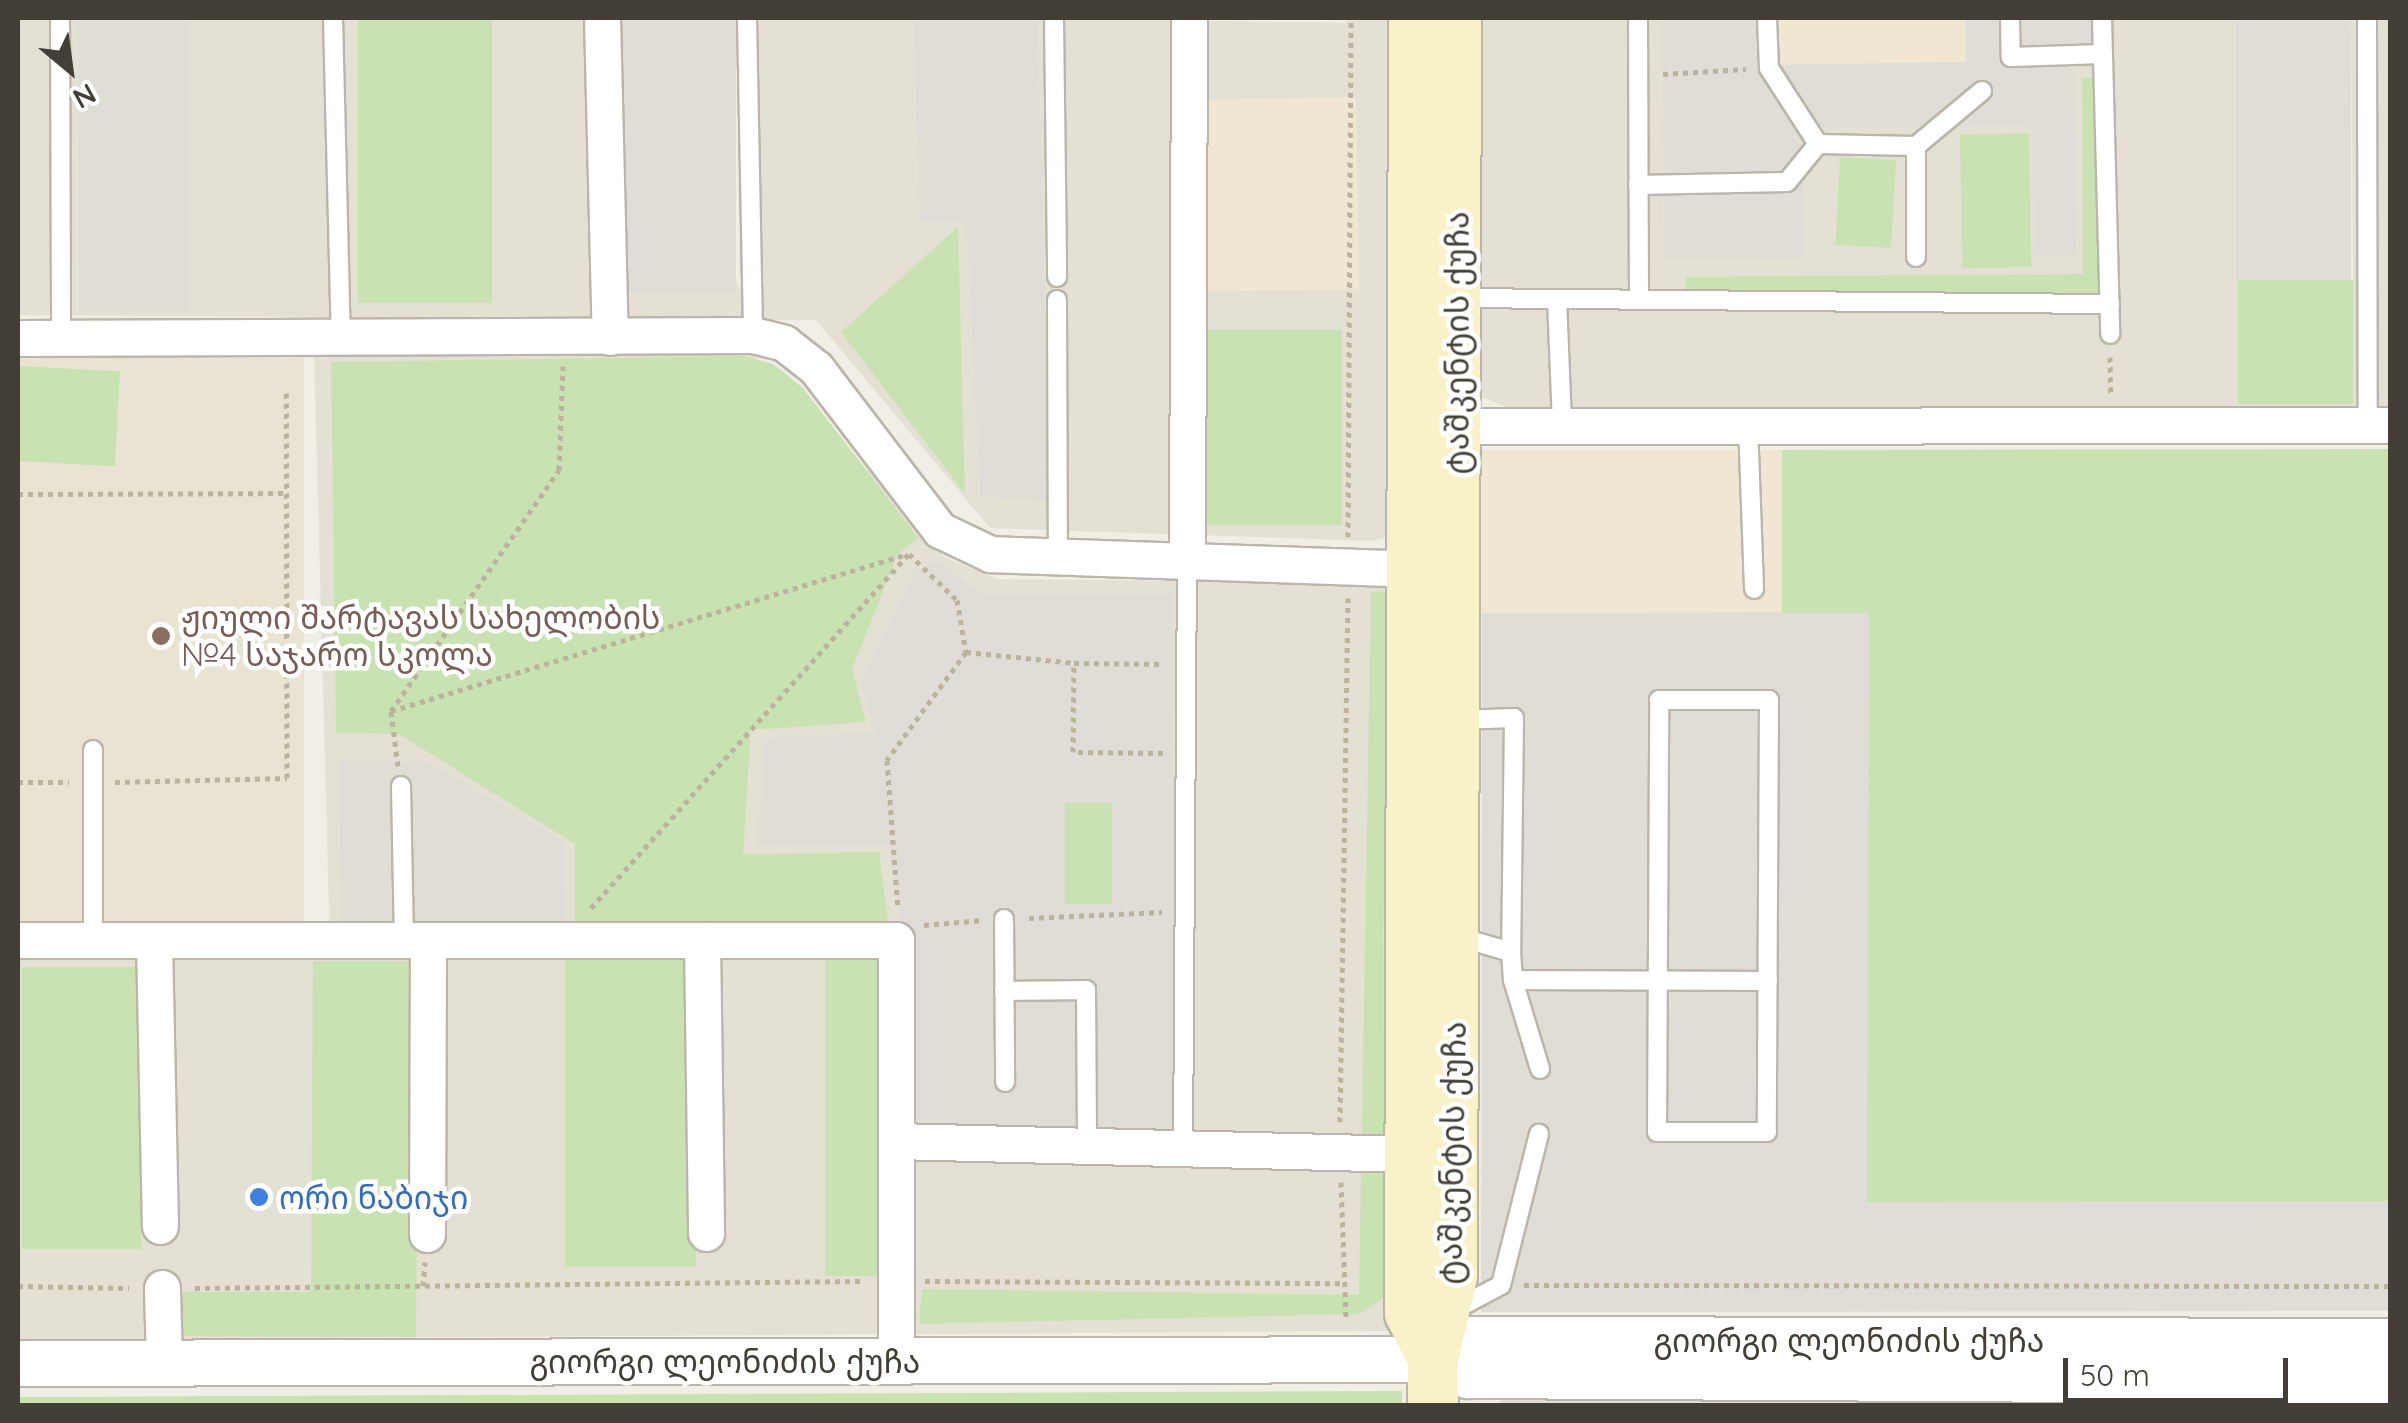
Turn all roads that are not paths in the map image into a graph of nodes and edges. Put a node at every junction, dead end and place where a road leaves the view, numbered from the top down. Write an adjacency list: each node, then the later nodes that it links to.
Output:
1 (60, 18): 30 (lane)
2 (333, 18): 31 (lane)
3 (602, 18): 28 (street)
4 (747, 18): 26 (lane)
5 (1054, 18): 20 (lane)
6 (1189, 18): 37 (street)
7 (1414, 18): 38 (main road, ტაშკენტის ქუჩა)
8 (1456, 18): 21 (main road, ტაშკენტის ქუჩა)
9 (1638, 18): 18 (lane)
10 (1767, 18): 16 (lane)
11 (2010, 18): 14 (lane)
12 (2102, 18): 14 (lane)
13 (2368, 18): 34 (lane)
14 (2103, 54): 25 (lane)
15 (1982, 91): 17 (lane)
16 (1818, 144): 17 (lane); 18 (lane)
17 (1916, 146): 19 (lane)
18 (1638, 185): 24 (lane)
19 (1916, 257)
20 (1057, 277)
21 (1457, 298): 22 (lane); 35 (main road, ტაშკენტის ქუჩა)
22 (1557, 298): 24 (lane); 33 (lane)
23 (1057, 300): 36 (lane)
24 (1638, 300): 25 (lane)
25 (2110, 304): 27 (lane)
26 (753, 334): 28 (street); 36 (street)
27 (2110, 334)
28 (610, 337): 31 (street)
29 (18, 338): 30 (street)
30 (61, 338): 31 (street)
31 (341, 340)
32 (1748, 424): 33 (street); 34 (street); 39 (lane)
33 (1562, 425): 35 (street)
34 (2379, 425)
35 (1457, 426): 40 (main road, ტაშკენტის ქუჩა)
36 (1058, 553): 37 (street)
37 (1187, 559): 38 (street); 60 (lane)
38 (1415, 570): 61 (main road, ტაშკენტის ქუჩა)
39 (1754, 590)
40 (1456, 720): 44 (main road, ტაშკენტის ქუჩა); 50 (lane)
41 (93, 750): 47 (lane)
42 (401, 786): 49 (lane)
43 (1004, 919): 54 (lane)
44 (1454, 936): 50 (lane); 67 (main road, ტაშკენტის ქუჩა)
45 (18, 940): 47 (street)
46 (702, 940): 49 (street); 58 (street); 64 (street)
47 (94, 941): 48 (street)
48 (154, 941): 49 (street); 62 (street)
49 (416, 941): 63 (street)
50 (1512, 952): 51 (lane)
51 (1513, 980): 53 (lane); 55 (lane)
52 (1768, 980): 53 (lane); 53 (lane); 53 (lane)
53 (1658, 982)
54 (1004, 991): 56 (lane); 59 (lane)
55 (1540, 1069)
56 (1005, 1082)
57 (1539, 1134): 67 (lane)
58 (896, 1141): 59 (street); 68 (street)
59 (1087, 1146): 60 (street)
60 (1184, 1149): 61 (street)
61 (1408, 1154): 67 (main road, ტაშკენტის ქუჩა)
62 (160, 1226)
63 (428, 1234)
64 (706, 1234)
65 (162, 1288): 70 (street)
66 (2390, 1341): 71 (street, გიორგი ლეონიძის ქუჩა)
67 (1438, 1359): 68 (street, გიორგი ლეონიძის ქუჩა); 71 (street, გიორგი ლეონიძის ქუჩა)
68 (896, 1360): 70 (street, გიორგი ლეონიძის ქუჩა)
69 (18, 1363): 70 (street, გიორგი ლეონიძის ქუჩა)
70 (164, 1363)
71 (2113, 1375): 72 (street, გიორგი ლეონიძის ქუჩა)
72 (2390, 1381)

